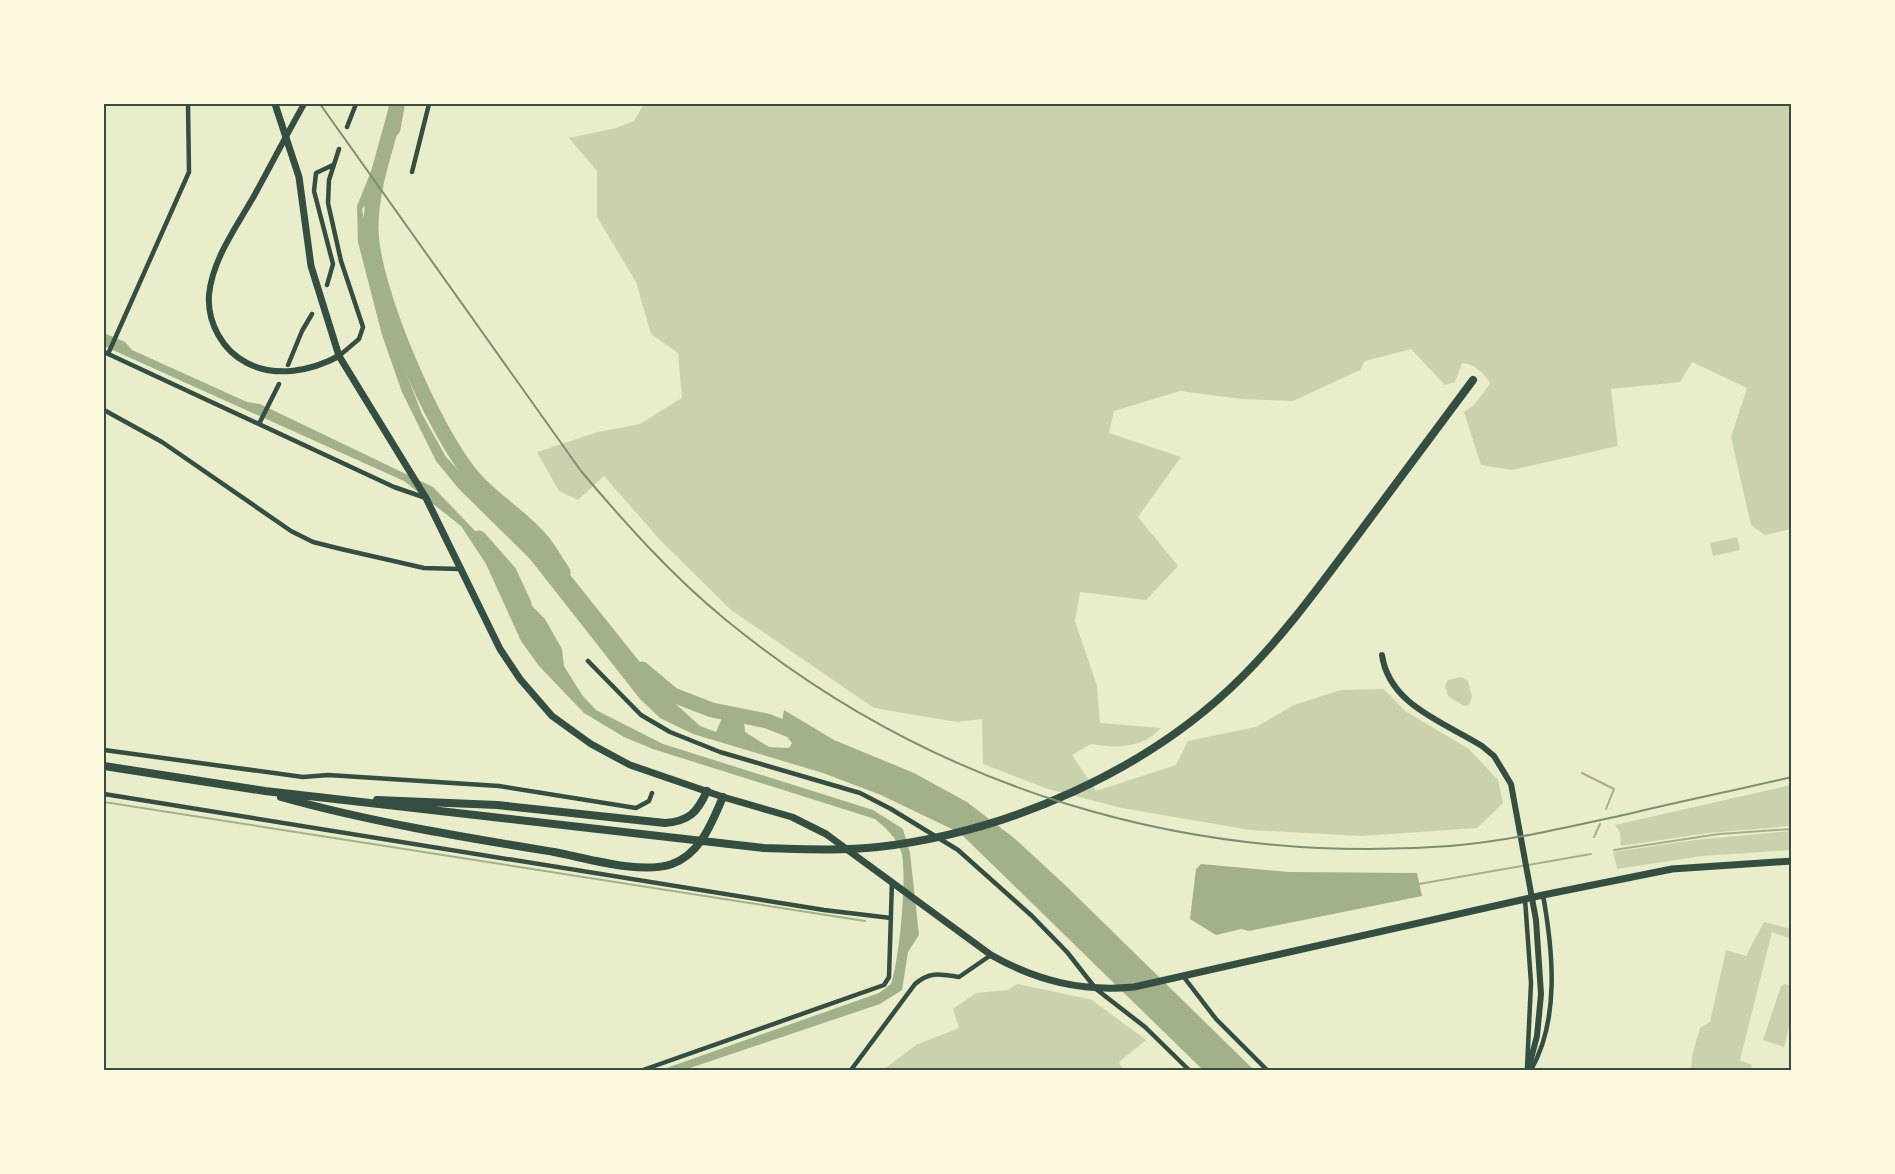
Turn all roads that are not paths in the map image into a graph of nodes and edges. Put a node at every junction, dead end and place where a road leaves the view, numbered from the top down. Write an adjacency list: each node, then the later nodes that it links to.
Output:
1 (188, 104): 12 (street)
2 (275, 104): 13 (main road)
3 (304, 104): 13 (street)
4 (356, 104): 6 (street)
5 (429, 104): 9 (street)
6 (347, 127)
7 (339, 149): 8 (street)
8 (333, 165): 10 (street); 13 (street)
9 (412, 172)
10 (327, 285)
11 (312, 315): 14 (street)
12 (107, 352): 18 (street)
13 (339, 356): 19 (main road)
14 (288, 365)
15 (1473, 380): 30 (highway)
16 (279, 384): 18 (street)
17 (104, 410): 20 (street)
18 (260, 422): 19 (street)
19 (426, 498): 20 (main road)
20 (460, 569): 25 (main road)
21 (1382, 656): 43 (street)
22 (588, 661): 38 (street)
23 (104, 750): 27 (street)
24 (104, 766): 26 (highway)
25 (707, 791): 29 (main road); 30 (highway)
26 (265, 792): 29 (highway); 30 (highway)
27 (652, 793)
28 (104, 794): 35 (street)
29 (723, 797): 32 (main road)
30 (333, 800)
31 (1791, 861): 33 (main road)
32 (895, 884): 35 (street); 36 (main road)
33 (1543, 895): 34 (main road); 43 (street)
34 (1525, 899): 37 (main road); 43 (street)
35 (891, 918): 39 (street)
36 (991, 955): 38 (main road); 40 (street)
37 (1183, 976): 38 (main road); 42 (street)
38 (1096, 989): 41 (street)
39 (644, 1071)
40 (851, 1071)
41 (1189, 1071)
42 (1267, 1071)
43 (1529, 1071)

